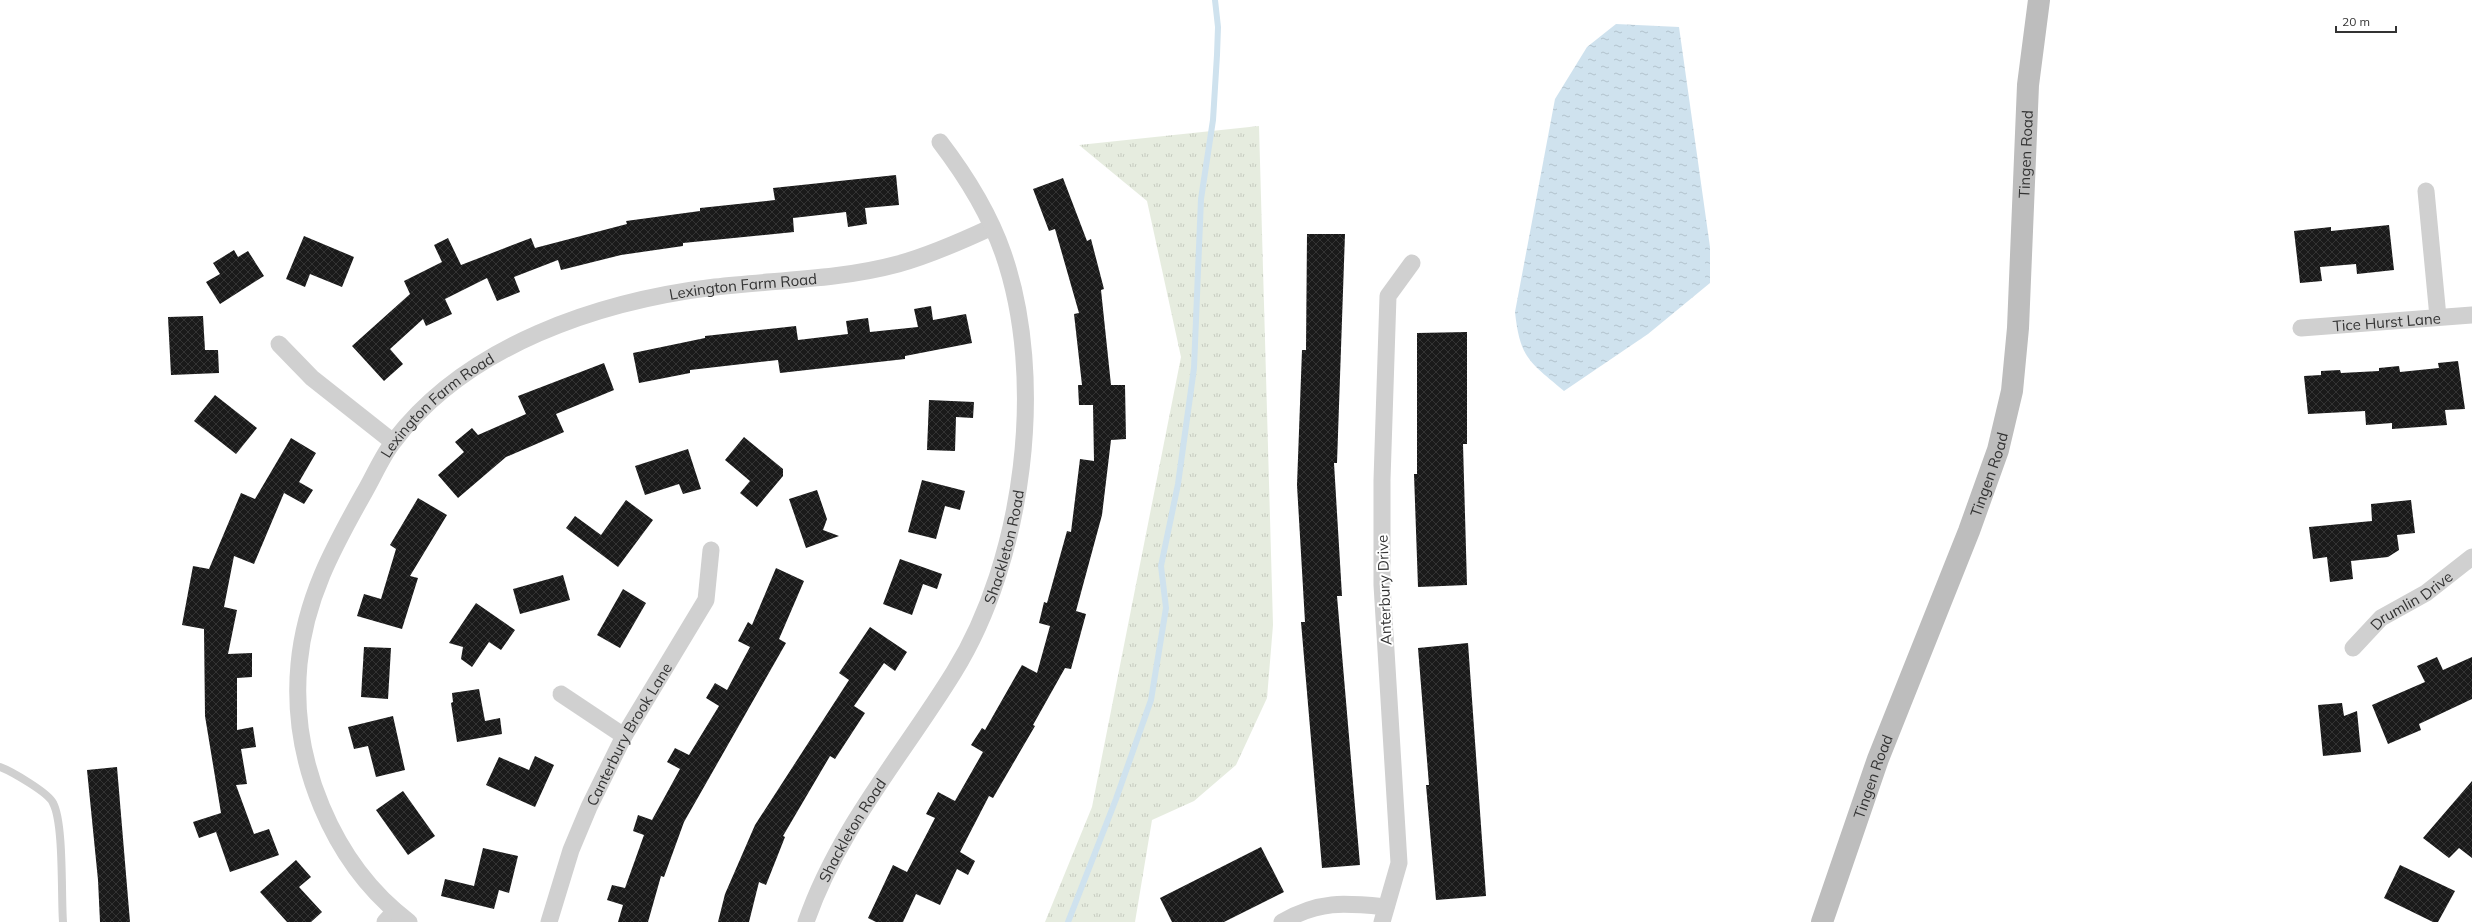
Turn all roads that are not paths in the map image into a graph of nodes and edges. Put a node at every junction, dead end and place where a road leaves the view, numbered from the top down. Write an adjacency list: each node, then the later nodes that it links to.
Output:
1 (2039, 0): 24 (street, Tingen Road)
2 (940, 142): 4 (street, Shackleton Road)
3 (2426, 192): 7 (street)
4 (992, 226): 10 (street, Lexington Farm Road); 22 (street, Shackleton Road)
5 (1412, 263): 17 (street, Anterbury Drive)
6 (2472, 315): 7 (street, Tice Hurst Lane)
7 (2438, 317): 8 (street, Tice Hurst Lane)
8 (2300, 328)
9 (279, 344): 10 (street)
10 (393, 442): 18 (street, Lexington Farm Road)
11 (711, 550): 15 (street, Canterbury Brook Lane)
12 (2472, 557): 13 (street, Drumlin Drive)
13 (2353, 648)
14 (561, 694): 15 (street)
15 (624, 736): 21 (street, Canterbury Brook Lane)
16 (0, 767): 19 (lane)
17 (1384, 915): 23 (street)
18 (390, 916): 20 (street, Lexington Farm Road)
19 (63, 922)
20 (409, 922)
21 (549, 922)
22 (806, 922)
23 (1282, 922)
24 (1822, 922)

